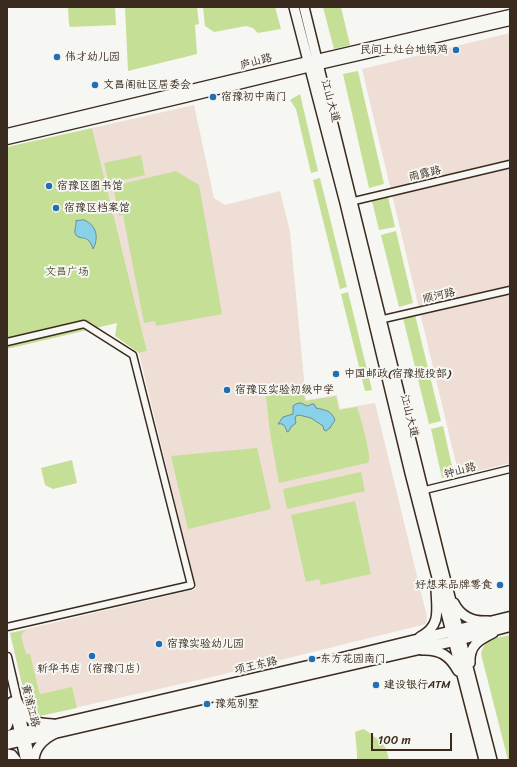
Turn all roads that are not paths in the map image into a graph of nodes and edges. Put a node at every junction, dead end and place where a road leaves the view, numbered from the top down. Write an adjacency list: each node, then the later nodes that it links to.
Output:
1 (294, 7): 6 (main road, 江山大道)
2 (304, 7): 5 (main road, 江山大道)
3 (510, 14): 5 (street, 庐山路)
4 (510, 21): 5 (street, 庐山路)
5 (318, 62): 6 (street, 庐山路); 10 (main road, 江山大道)
6 (308, 64): 7 (street, 庐山路); 8 (street, 庐山路); 10 (main road, 江山大道)
7 (7, 133)
8 (7, 140)
9 (510, 164): 10 (street, 雨露路)
10 (349, 202): 12 (main road, 江山大道)
11 (510, 290): 12 (street, 顺河路)
12 (377, 320): 15 (main road, 江山大道)
13 (7, 342): 18 (street)
14 (510, 469): 15 (street, 钟山路)
15 (419, 491): 16 (main road, 江山大道)
16 (438, 567): 17 (main road); 19 (main road, 江山大道); 20 (main road)
17 (506, 623): 19 (main road, 项王东路); 23 (main road)
18 (7, 627)
19 (456, 635): 20 (main road, 项王东路); 23 (main road, 江山大道)
20 (402, 648): 23 (main road); 26 (main road, 项王东路)
21 (7, 657): 24 (street, 黄浦江路)
22 (7, 680): 24 (street, 黄浦江路)
23 (470, 689): 34 (main road, 江山大道); 35 (main road, 江山大道)
24 (15, 702): 25 (main road); 26 (main road); 28 (street, 黄浦江路)
25 (7, 726)
26 (61, 728): 28 (main road, 项王东路); 33 (main road)
27 (7, 736): 28 (main road, 项王东路)
28 (23, 736): 29 (main road, 项王东路); 32 (street, 黄浦江路); 33 (street, 黄浦江路)
29 (7, 744)
30 (7, 754): 31 (main road)
31 (16, 760)
32 (25, 760)
33 (32, 760)
34 (484, 760)
35 (492, 760)

